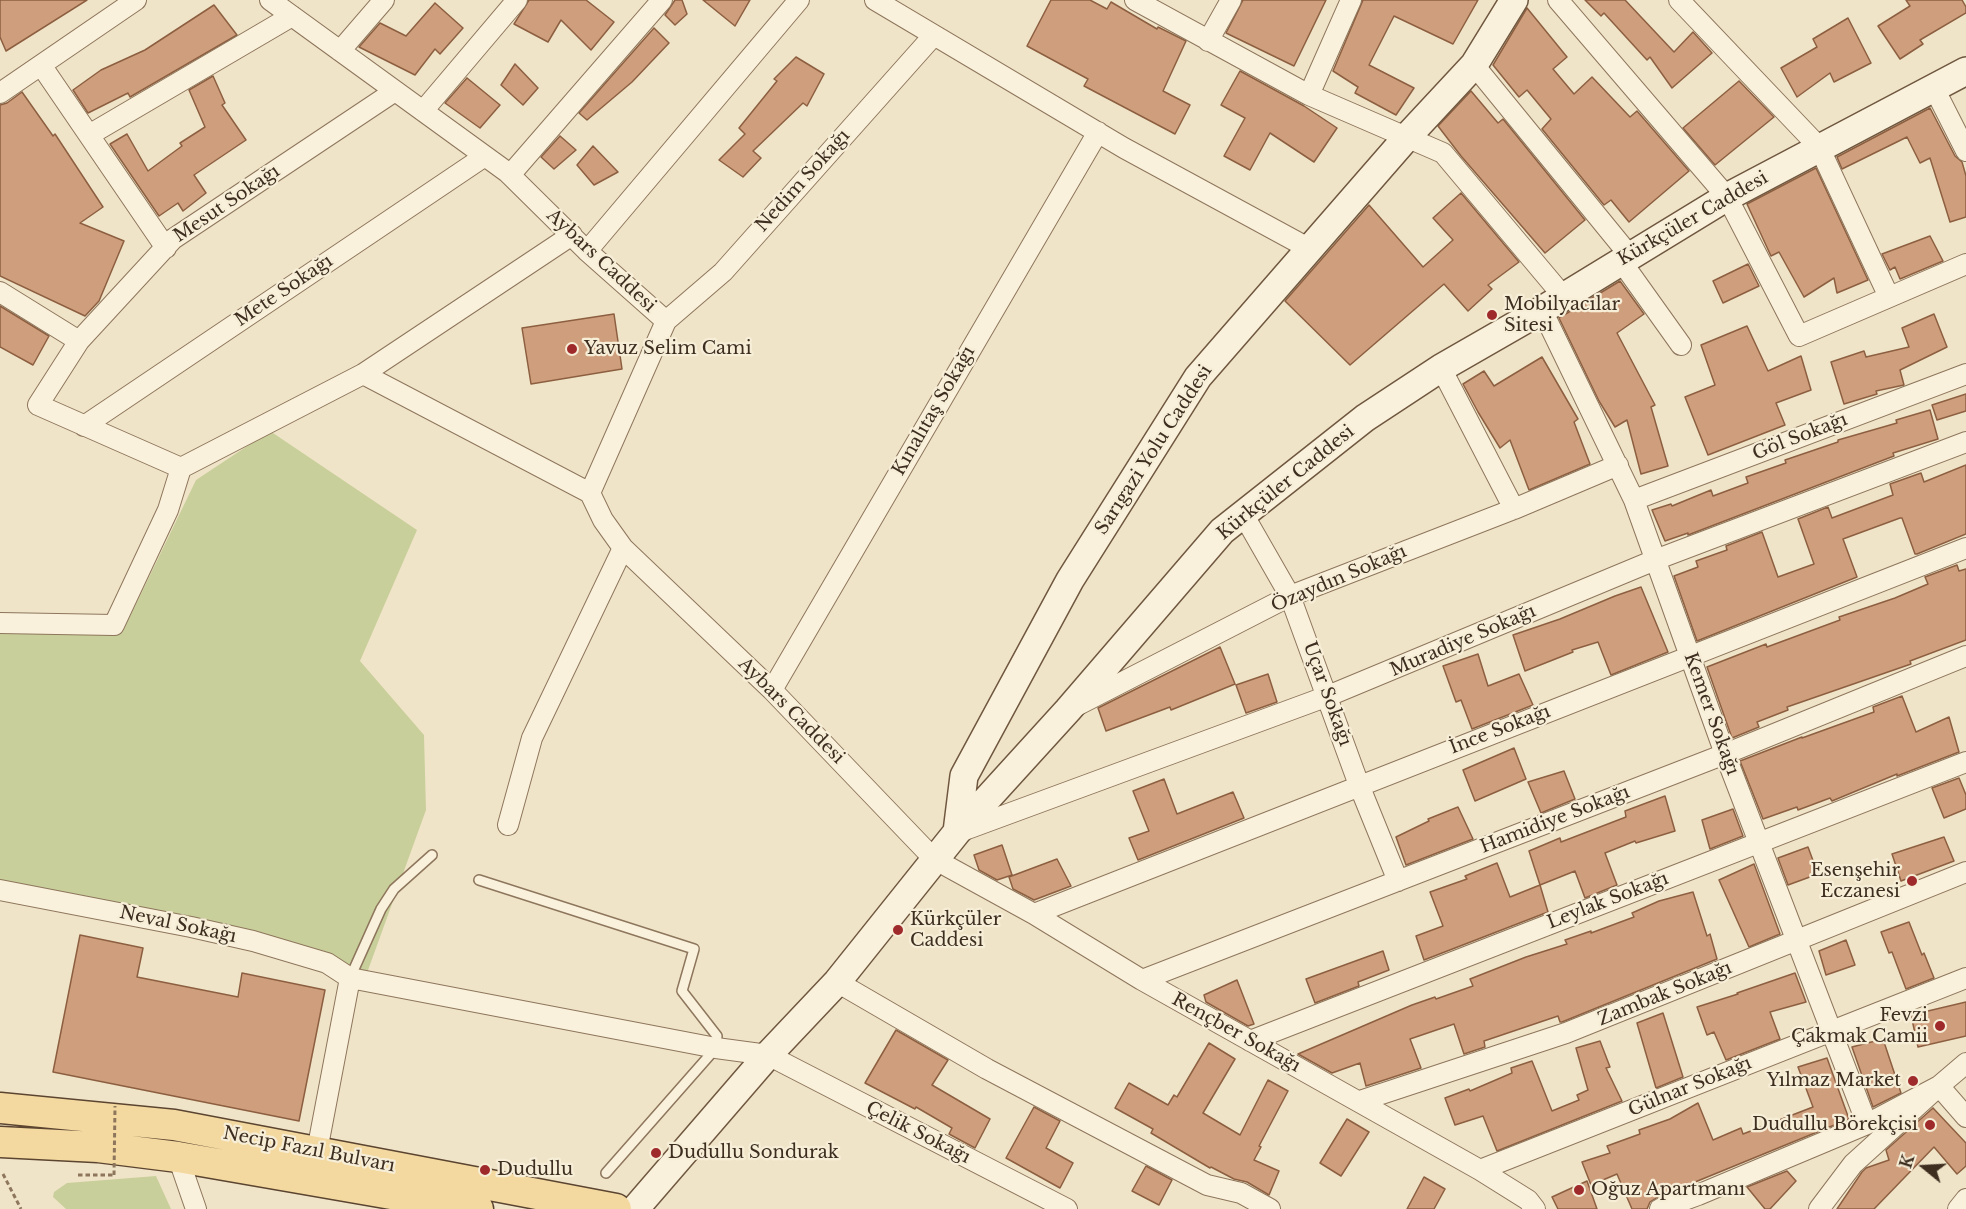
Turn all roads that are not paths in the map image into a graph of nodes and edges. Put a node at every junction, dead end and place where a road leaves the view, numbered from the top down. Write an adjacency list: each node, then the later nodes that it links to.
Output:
1 (136, 0): 18 (street)
2 (270, 0): 14 (street, Aybars Caddesi)
3 (384, 0): 17 (street)
4 (517, 0): 25 (street)
5 (662, 0): 32 (street)
6 (799, 0): 37 (street)
7 (875, 0): 15 (street)
8 (1135, 0): 16 (street, Kemer Sokağı)
9 (1231, 0): 16 (street)
10 (1351, 0): 24 (street)
11 (1514, 0): 19 (main road, Sarıgazi Yolu Caddesi)
12 (1558, 0): 33 (street)
13 (1679, 0): 29 (street)
14 (292, 16): 17 (street, Aybars Caddesi); 27 (street)
15 (934, 35): 26 (street); 43 (street, Nedim Sokağı)
16 (1208, 40): 24 (street, Kemer Sokağı)
17 (340, 51): 22 (street, Aybars Caddesi)
18 (41, 65): 23 (street); 27 (street)
19 (1474, 65): 28 (main road, Sarıgazi Yolu Caddesi); 38 (street)
20 (1966, 71): 21 (main road, Kürkçüler Caddesi)
21 (1934, 88): 29 (main road, Kürkçüler Caddesi); 30 (street)
22 (395, 91): 25 (street, Aybars Caddesi); 35 (street, Mesut Sokağı)
23 (0, 93)
24 (1309, 95): 28 (street, Kemer Sokağı)
25 (423, 111): 31 (street, Aybars Caddesi)
26 (1098, 132): 36 (street); 64 (street, Kınalıtaş Sokağı)
27 (89, 135): 35 (street)
28 (1407, 137): 36 (main road, Sarıgazi Yolu Caddesi); 42 (street, Kemer Sokağı)
29 (1819, 147): 33 (main road, Kürkçüler Caddesi); 41 (street)
30 (1966, 151)
31 (484, 156): 32 (street, Aybars Caddesi); 49 (street, Mete Sokağı)
32 (510, 175): 34 (street, Aybars Caddesi)
33 (1727, 197): 38 (main road, Kürkçüler Caddesi); 41 (street)
34 (572, 235): 37 (street, Aybars Caddesi); 47 (street)
35 (166, 248): 44 (street, Mesut Sokağı)
36 (1310, 249): 71 (main road, Sarıgazi Yolu Caddesi)
37 (588, 251): 43 (street, Aybars Caddesi)
38 (1626, 258): 42 (main road, Kürkçüler Caddesi); 45 (street)
39 (1966, 264): 41 (street)
40 (0, 292): 44 (street)
41 (1889, 297)
42 (1553, 303): 46 (main road, Kürkçüler Caddesi); 51 (street, Kemer Sokağı)
43 (666, 321): 53 (street, Aybars Caddesi)
44 (79, 341): 49 (street, Mesut Sokağı)
45 (1681, 345)
46 (1441, 368): 55 (street); 56 (main road, Kürkçüler Caddesi)
47 (363, 374): 52 (street); 53 (street)
48 (1966, 374): 54 (street, Göl Sokağı)
49 (84, 426): 52 (street)
50 (1966, 442): 59 (street, Muradiye Sokağı)
51 (1618, 465): 54 (street, Kemer Sokağı); 55 (street, Özaydın Sokağı)
52 (181, 468): 61 (street)
53 (590, 493): 57 (street, Aybars Caddesi)
54 (1634, 500): 59 (street, Kemer Sokağı)
55 (1514, 509): 60 (street, Özaydın Sokağı)
56 (1243, 514): 60 (street, Uçar Sokağı); 66 (main road, Kürkçüler Caddesi)
57 (623, 548): 64 (street, Aybars Caddesi); 70 (street)
58 (1966, 548): 62 (street, İnce Sokağı)
59 (1655, 560): 62 (street, Kemer Sokağı); 65 (street, Muradiye Sokağı)
60 (1290, 596): 65 (street, Uçar Sokağı); 66 (street, Özaydın Sokağı)
61 (0, 623)
62 (1690, 656): 67 (street, Kemer Sokağı); 69 (street, İnce Sokağı)
63 (1966, 656): 67 (street, Hamidiye Sokağı)
64 (771, 690): 74 (street, Aybars Caddesi)
65 (1328, 696): 69 (street, Uçar Sokağı); 71 (street, Muradiye Sokağı)
66 (1068, 710): 71 (main road, Kürkçüler Caddesi)
67 (1725, 754): 72 (street, Kemer Sokağı); 77 (street, Hamidiye Sokağı)
68 (1966, 762): 72 (street, Leylak Sokağı)
69 (1359, 785): 77 (street, Uçar Sokağı); 79 (street, İnce Sokağı)
70 (508, 825)
71 (957, 832): 74 (main road, Kürkçüler Caddesi)
72 (1758, 843): 80 (street, Kemer Sokağı); 86 (street, Leylak Sokağı)
73 (432, 855): 81 (lane)
74 (934, 859): 79 (street, Rençber Sokağı); 84 (main road, Kürkçüler Caddesi)
75 (1966, 872): 80 (street, Zambak Sokağı)
76 (479, 880): 87 (lane)
77 (1398, 881): 83 (street, Hamidiye Sokağı)
78 (0, 890): 81 (street, Neval Sokağı)
79 (1034, 914): 83 (street, Rençber Sokağı)
80 (1796, 941): 85 (street, Kemer Sokağı); 91 (street, Zambak Sokağı)
81 (350, 978): 87 (street, Çelik Sokağı); 96 (street)
82 (1966, 978): 85 (street, Gülnar Sokağı)
83 (1142, 980): 86 (street, Rençber Sokağı)
84 (837, 982): 88 (main road, Kürkçüler Caddesi); 101 (street)
85 (1832, 1031): 94 (street, Kemer Sokağı); 99 (street, Gülnar Sokağı)
86 (1250, 1041): 91 (street, Rençber Sokağı)
87 (716, 1048): 88 (street, Çelik Sokağı); 100 (lane)
88 (768, 1055): 107 (main road, Kürkçüler Caddesi); 108 (street, Çelik Sokağı)
89 (1966, 1063): 90 (street)
90 (1938, 1086): 93 (street); 94 (street); 113 (street)
91 (1360, 1101): 99 (street, Rençber Sokağı)
92 (0, 1108): 96 (main road, Necip Fazıl Bulvarı)
93 (1966, 1117)
94 (1867, 1124): 103 (street)
95 (0, 1142): 97 (main road, Necip Fazıl Bulvarı)
96 (317, 1151): 106 (main road, Necip Fazıl Bulvarı)
97 (178, 1157): 98 (main road, Necip Fazıl Bulvarı); 104 (street); 105 (main road, Necip Fazıl Bulvarı)
98 (2, 1165)
99 (1480, 1170): 111 (street, Rençber Sokağı)
100 (606, 1173)
101 (1241, 1193): 109 (street); 110 (street)
102 (1966, 1199): 114 (street)
103 (1692, 1202): 112 (street)
104 (196, 1209)
105 (478, 1209)
106 (616, 1209)
107 (635, 1209)
108 (1067, 1209)
109 (1227, 1209)
110 (1270, 1209)
111 (1535, 1209)
112 (1660, 1209)
113 (1819, 1209)
114 (1958, 1209)

